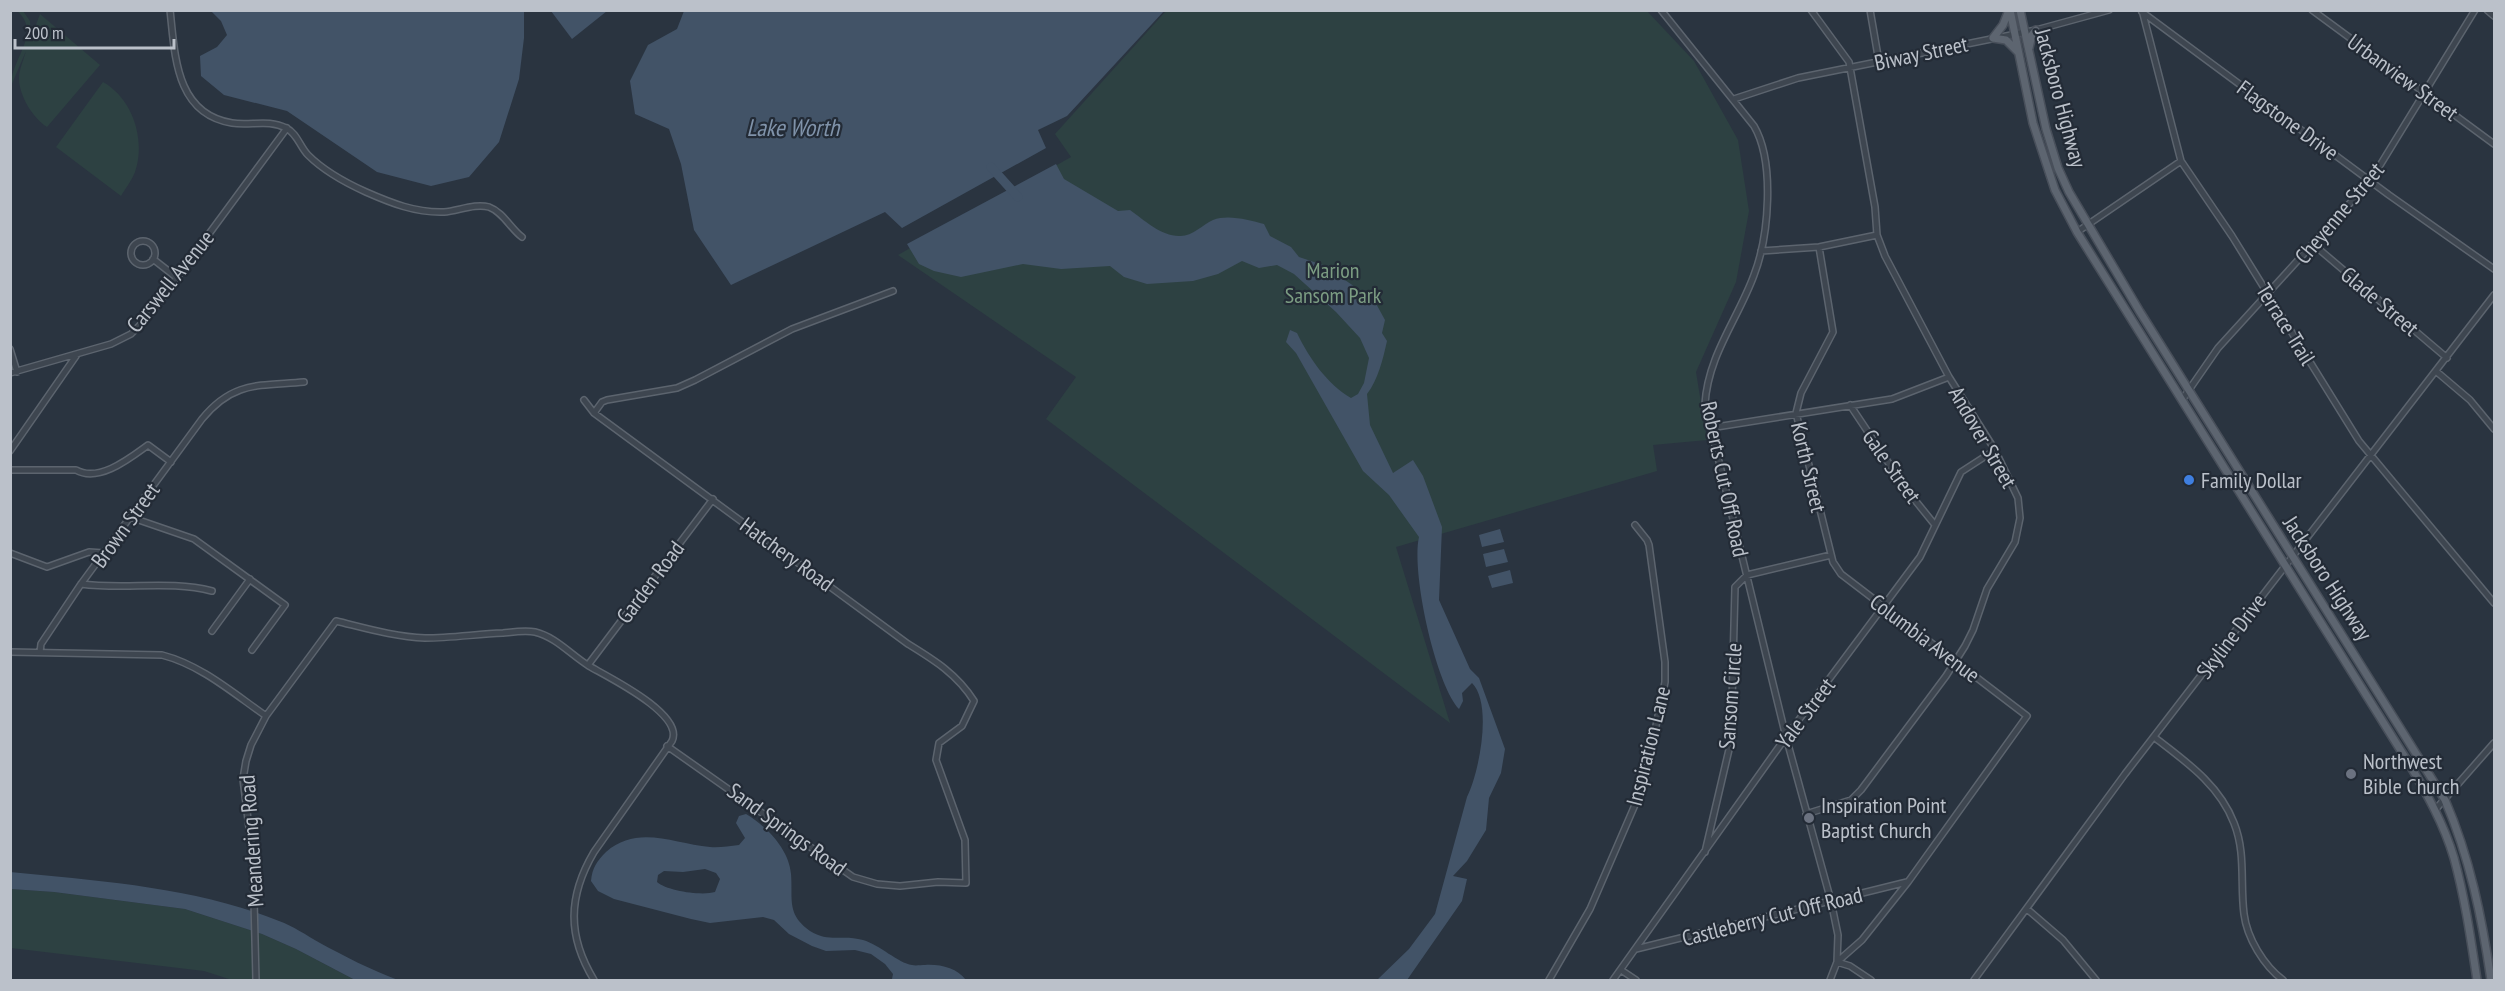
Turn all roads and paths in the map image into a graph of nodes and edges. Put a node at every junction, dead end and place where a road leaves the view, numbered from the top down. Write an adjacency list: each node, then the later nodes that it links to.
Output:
1 (170, 10): 23 (street)
2 (1661, 10): 22 (street, Roberts Cut Off Road)
3 (1811, 10): 20 (street)
4 (1870, 10): 19 (street)
5 (2009, 10): 15 (main road, Jacksboro Highway); 16 (main road)
6 (2020, 10): 14 (main road, Jacksboro Highway)
7 (2109, 10): 13 (street, Biway Street)
8 (2312, 10): 21 (street, Urbanview Street)
9 (2475, 10): 21 (street, Cheyenne Street)
10 (2487, 10): 12 (street)
11 (2142, 11): 25 (street, Terrace Trail); 26 (street, Flagstone Drive)
12 (2494, 16)
13 (2036, 30): 14 (street, Biway Street); 17 (main road)
14 (2024, 32): 15 (street, Biway Street); 17 (main road, Jacksboro Highway)
15 (2014, 34): 16 (street, Biway Street); 18 (main road, Jacksboro Highway)
16 (1993, 38): 18 (main road); 19 (street, Biway Street)
17 (2028, 51): 27 (main road, Jacksboro Highway)
18 (2018, 52): 28 (main road, Jacksboro Highway)
19 (1879, 62): 20 (street, Biway Street)
20 (1850, 67): 22 (street, Biway Street); 29 (street, Andover Street)
21 (2425, 93): 24 (street, Urbanview Street); 26 (street, Cheyenne Street)
22 (1734, 99): 33 (street, Roberts Cut Off Road)
23 (287, 128): 30 (street); 36 (street, Carswell Avenue)
24 (2494, 144)
25 (2181, 161): 27 (street); 38 (street, Terrace Trail)
26 (2371, 180): 31 (street, Cheyenne Street); 35 (street, Flagstone Drive)
27 (2088, 225): 28 (street); 40 (main road, Jacksboro Highway)
28 (2077, 232): 41 (main road, Jacksboro Highway)
29 (1877, 235): 32 (street); 47 (street, Andover Street)
30 (522, 237)
31 (2314, 244): 38 (street, Cheyenne Street); 44 (street, Glade Street)
32 (1820, 247): 33 (street); 54 (street, Korth Street)
33 (1761, 251): 55 (street, Roberts Cut Off Road)
34 (153, 259): 34 (street); 36 (street)
35 (2494, 269)
36 (176, 277): 43 (street, Carswell Avenue)
37 (893, 291): 53 (street)
38 (2268, 294): 49 (street, Cheyenne Street); 59 (street, Terrace Trail)
39 (2494, 295): 44 (street, Skyline Drive)
40 (2146, 321): 41 (main road); 49 (main road, Jacksboro Highway)
41 (2136, 327): 51 (main road, Jacksboro Highway)
42 (10, 349): 46 (street)
43 (76, 355): 46 (street, Carswell Avenue); 58 (street)
44 (2447, 358): 45 (street, Skyline Drive)
45 (2437, 372): 56 (street); 59 (street, Skyline Drive)
46 (14, 373)
47 (1949, 377): 52 (street); 57 (street, Andover Street)
48 (304, 382): 60 (street, Brown Street)
49 (2189, 390): 51 (street, Cheyenne Street); 69 (main road, Jacksboro Highway)
50 (584, 400): 53 (street, Hatchery Road)
51 (2182, 400): 70 (main road, Jacksboro Highway)
52 (1850, 405): 54 (street); 65 (street, Gale Street)
53 (594, 413): 62 (street, Hatchery Road)
54 (1796, 413): 55 (street); 68 (street, Korth Street)
55 (1710, 428): 71 (street, Roberts Cut Off Road)
56 (2494, 429)
57 (1995, 450): 65 (street, Yale Street); 81 (street, Andover Street)
58 (10, 451)
59 (2372, 457): 69 (street, Skyline Drive); 75 (street, Terrace Trail)
60 (171, 462): 61 (street); 63 (street, Brown Street)
61 (10, 470)
62 (713, 499): 82 (street, Garden Road); 85 (street, Hatchery Road)
63 (130, 517): 67 (street, Brown Street); 72 (street)
64 (1635, 525): 103 (street, Inspiration Lane)
65 (1935, 525): 76 (street, Yale Street)
66 (10, 553): 67 (street)
67 (104, 553): 73 (street, Brown Street)
68 (1830, 553): 71 (street); 76 (street, Columbia Avenue)
69 (2292, 556): 70 (street, Skyline Drive); 83 (main road, Jacksboro Highway)
70 (2285, 566): 84 (main road, Jacksboro Highway); 88 (street, Skyline Drive)
71 (1747, 576): 87 (street, Roberts Cut Off Road); 94 (street, Sansom Circle)
72 (250, 579): 77 (street); 78 (street)
73 (81, 584): 74 (street); 80 (street, Brown Street)
74 (212, 591)
75 (2494, 603)
76 (1885, 607): 81 (street, Columbia Avenue); 87 (street, Yale Street)
77 (212, 631)
78 (252, 650)
79 (10, 652): 80 (street)
80 (40, 652): 86 (street)
81 (1956, 660): 93 (street, Andover Street); 95 (street, Columbia Avenue)
82 (588, 665): 86 (street, Meandering Road); 90 (street)
83 (2374, 684): 84 (main road); 91 (main road, Jacksboro Highway)
84 (2362, 690): 92 (main road, Jacksboro Highway)
85 (974, 701): 90 (street, Sand Springs Road)
86 (266, 716): 101 (street, Meandering Road)
87 (1786, 737): 93 (street, Roberts Cut Off Road); 94 (street, Yale Street)
88 (2154, 737): 97 (street, Skyline Drive); 110 (street)
89 (2494, 743): 91 (street)
90 (667, 746): 102 (street)
91 (2445, 800): 92 (street); 112 (main road, Jacksboro Highway)
92 (2435, 810): 111 (main road, Jacksboro Highway)
93 (1806, 814): 96 (street, Roberts Cut Off Road)
94 (1704, 855): 98 (street, Yale Street)
95 (1908, 882): 96 (street, Castleberry Cut Off Road); 99 (street)
96 (1831, 901): 98 (street, Castleberry Cut Off Road); 99 (street, Roberts Cut Off Road)
97 (2026, 909): 108 (street, Skyline Drive); 109 (street)
98 (1636, 949): 100 (street, Yale Street)
99 (1837, 962): 106 (street, Roberts Cut Off Road); 107 (street)
100 (1621, 970): 104 (street, Yale Street); 105 (street)
101 (256, 981)
102 (594, 981)
103 (1549, 981)
104 (1613, 981)
105 (1636, 981)
106 (1830, 981)
107 (1871, 981)
108 (1974, 981)
109 (2096, 981)
110 (2283, 981)
111 (2477, 981)
112 (2491, 981)

